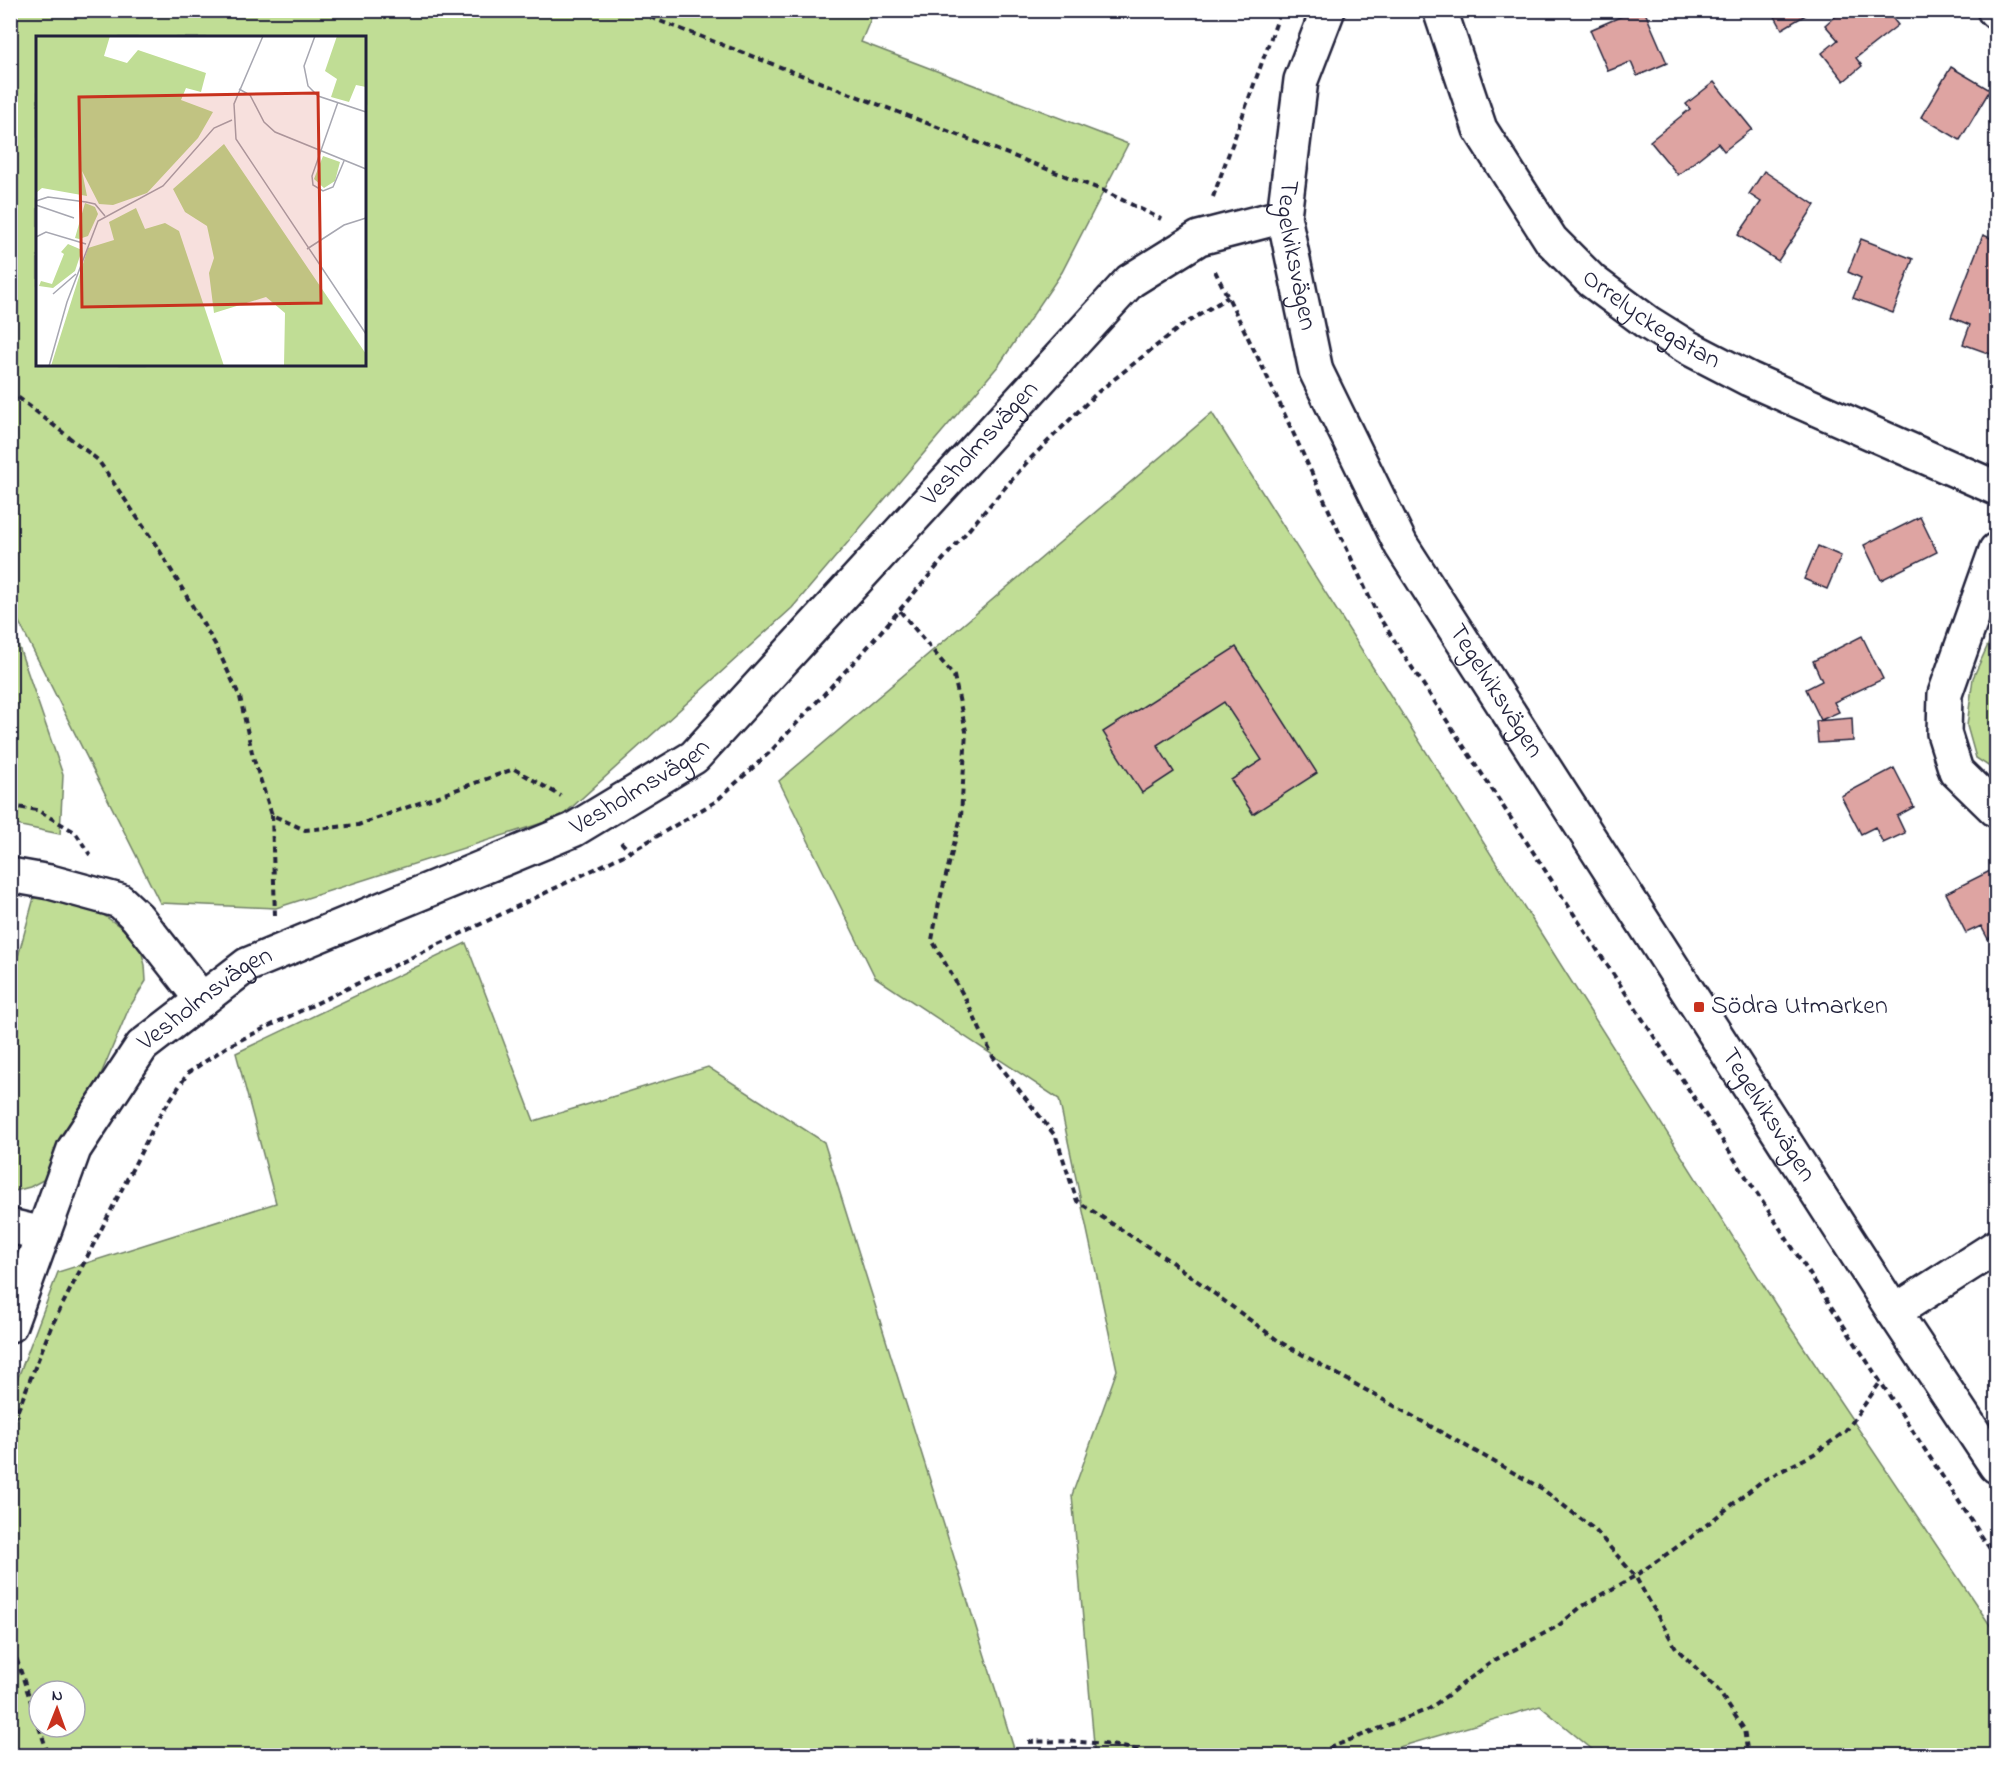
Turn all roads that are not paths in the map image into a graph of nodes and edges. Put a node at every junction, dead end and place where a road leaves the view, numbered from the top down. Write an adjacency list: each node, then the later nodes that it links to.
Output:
1 (1328, 10): 3 (street, Tegelviksvägen)
2 (1440, 10): 4 (street, Orrelyckegatan)
3 (1284, 216): 8 (street, Vesholmsvägen); 12 (street, Tegelviksvägen)
4 (1996, 488)
5 (1996, 550): 6 (street)
6 (1996, 810)
7 (10, 875): 8 (street)
8 (202, 1000): 10 (street, Vesholmsvägen)
9 (10, 1226): 10 (street)
10 (43, 1234): 13 (street, Vesholmsvägen)
11 (1996, 1247): 12 (street)
12 (1894, 1312): 14 (street, Tegelviksvägen)
13 (10, 1325)
14 (1996, 1466)

